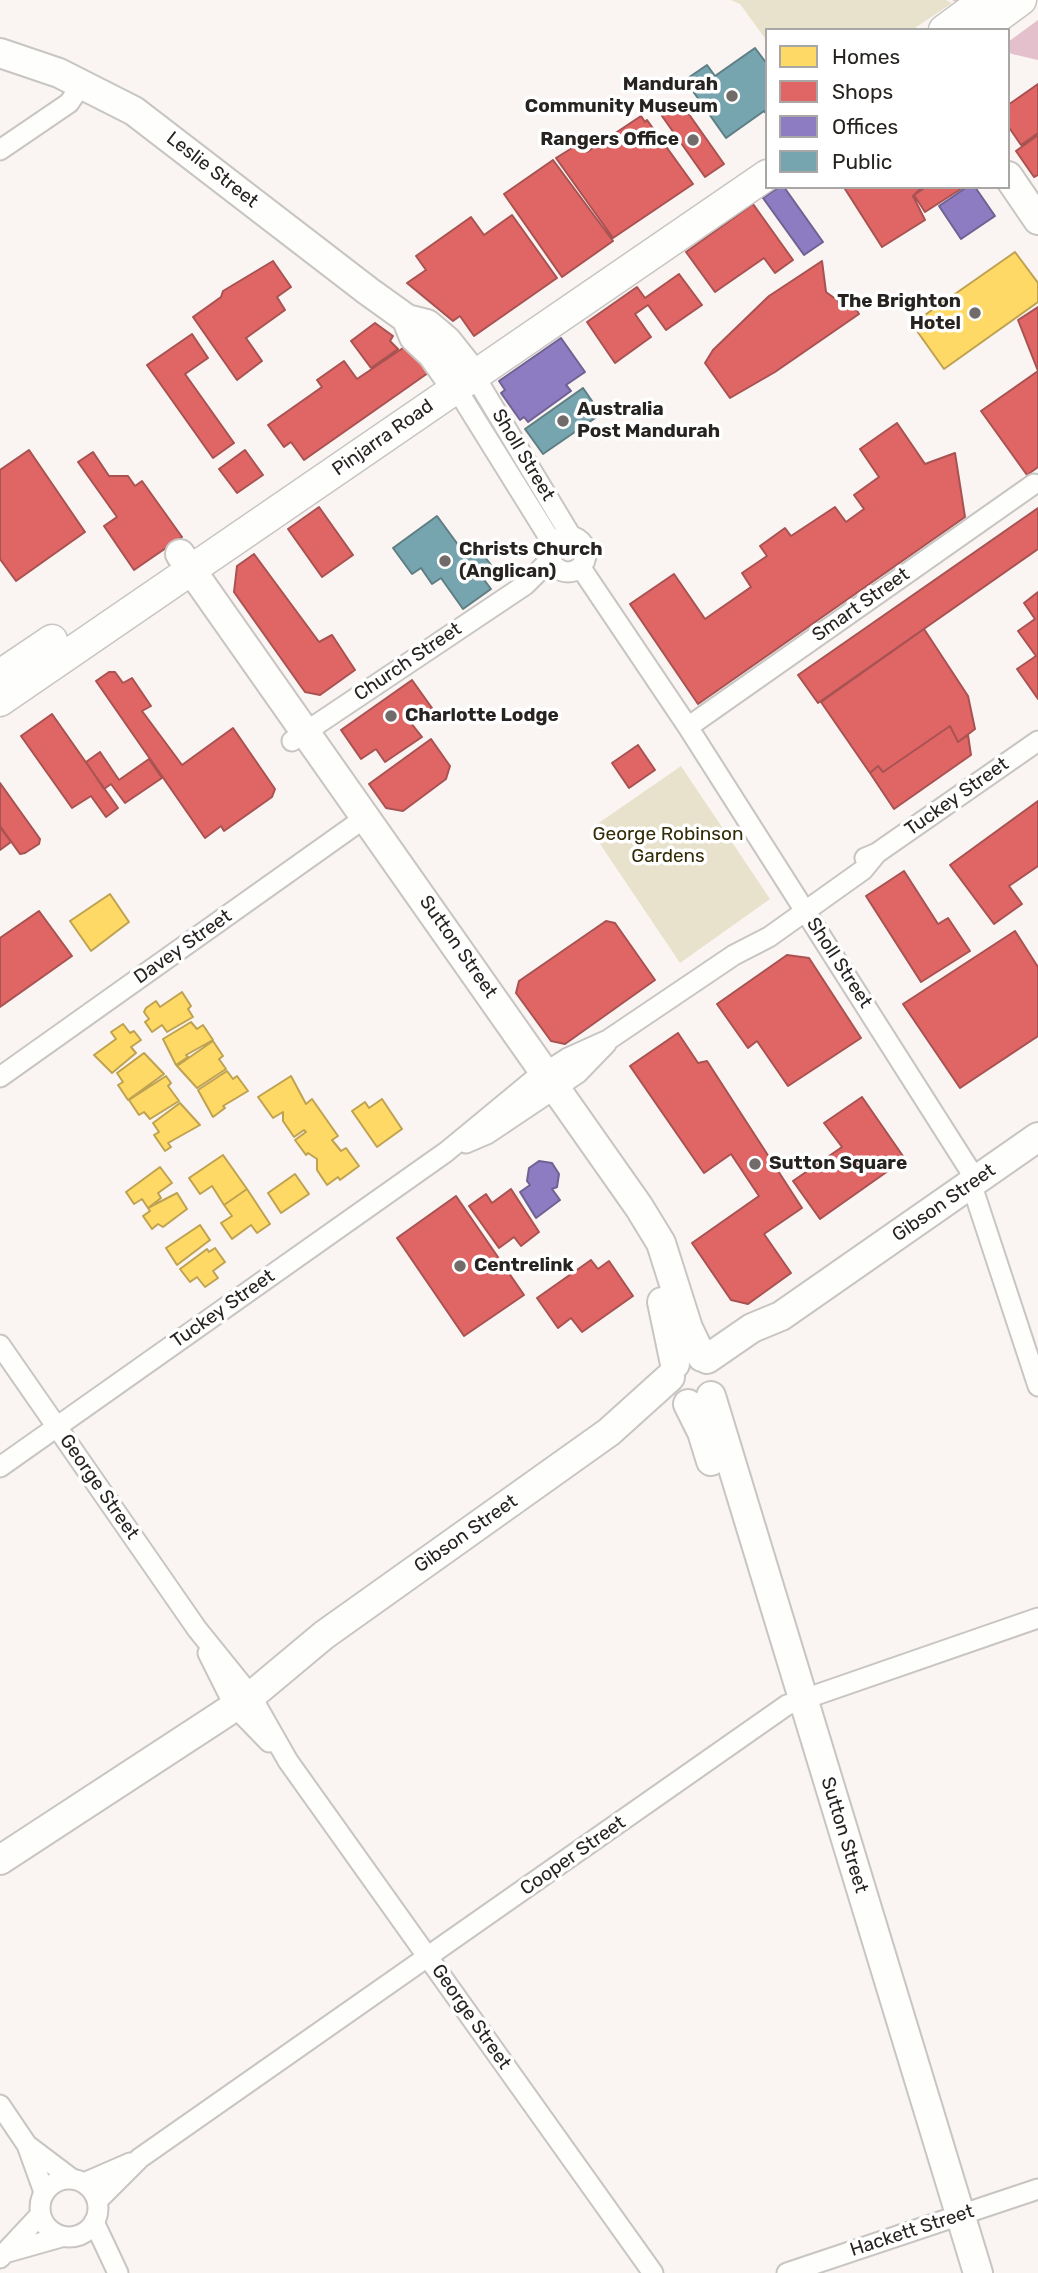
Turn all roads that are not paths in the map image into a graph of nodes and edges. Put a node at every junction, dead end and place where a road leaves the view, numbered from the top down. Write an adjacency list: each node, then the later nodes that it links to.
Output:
1 (985, 0): 3 (main road)
2 (1021, 0): 3 (main road)
3 (960, 27)
4 (0, 53): 5 (main road, Leslie Street)
5 (82, 84): 6 (street); 11 (main road, Leslie Street)
6 (0, 150)
7 (765, 154): 11 (main road, Pinjarra Road)
8 (765, 176): 11 (main road, Pinjarra Road)
9 (1010, 179): 10 (main road)
10 (1038, 220)
11 (460, 374): 13 (street, Sholl Street); 14 (main road, Pinjarra Road)
12 (1034, 484): 17 (street, Smart Street)
13 (564, 556): 17 (street, Sholl Street); 18 (street, Church Street)
14 (178, 567): 15 (main road, Pinjarra Road); 16 (main road, Pinjarra Road); 18 (main road, Sutton Street)
15 (0, 676)
16 (0, 701)
17 (688, 727): 21 (street, Sholl Street)
18 (299, 736): 20 (main road, Sutton Street)
19 (1038, 741): 21 (street, Tuckey Street)
20 (359, 821): 22 (street, Davey Street); 23 (main road, Sutton Street)
21 (802, 905): 23 (street, Tuckey Street); 25 (street, Sholl Street)
22 (0, 1077)
23 (544, 1085): 27 (main road, Sutton Street); 29 (street, Tuckey Street)
24 (1038, 1137): 25 (main road, Gibson Street)
25 (972, 1183): 27 (main road, Gibson Street); 28 (street, Sholl Street)
26 (0, 1345): 29 (street, George Street)
27 (694, 1379): 32 (main road, Gibson Street); 33 (main road, Sutton Street)
28 (1038, 1386)
29 (57, 1427): 30 (street, Tuckey Street); 32 (street, George Street)
30 (0, 1466)
31 (1038, 1618): 33 (street, Cooper Street)
32 (238, 1694): 34 (main road, Gibson Street); 35 (street, George Street)
33 (795, 1703): 35 (street, Cooper Street); 44 (main road, Sutton Street)
34 (0, 1860)
35 (428, 1957): 38 (street, Cooper Street); 49 (street, George Street)
36 (0, 2105): 37 (street)
37 (27, 2145): 39 (street); 41 (street)
38 (140, 2158): 39 (street, Cooper Street); 42 (street, Cooper Street)
39 (78, 2181): 41 (street); 42 (street)
40 (1038, 2189): 44 (street, Hackett Street)
41 (44, 2192): 43 (street)
42 (97, 2201): 45 (street)
43 (40, 2215): 46 (street); 47 (street)
44 (953, 2217): 50 (street, Hackett Street); 51 (main road, Sutton Street); 52 (main road, Sutton Street)
45 (94, 2222): 46 (street); 48 (street)
46 (66, 2237): 47 (street); 48 (street)
47 (4, 2255)
48 (116, 2270)
49 (653, 2273)
50 (787, 2273)
51 (962, 2273)
52 (978, 2273)

